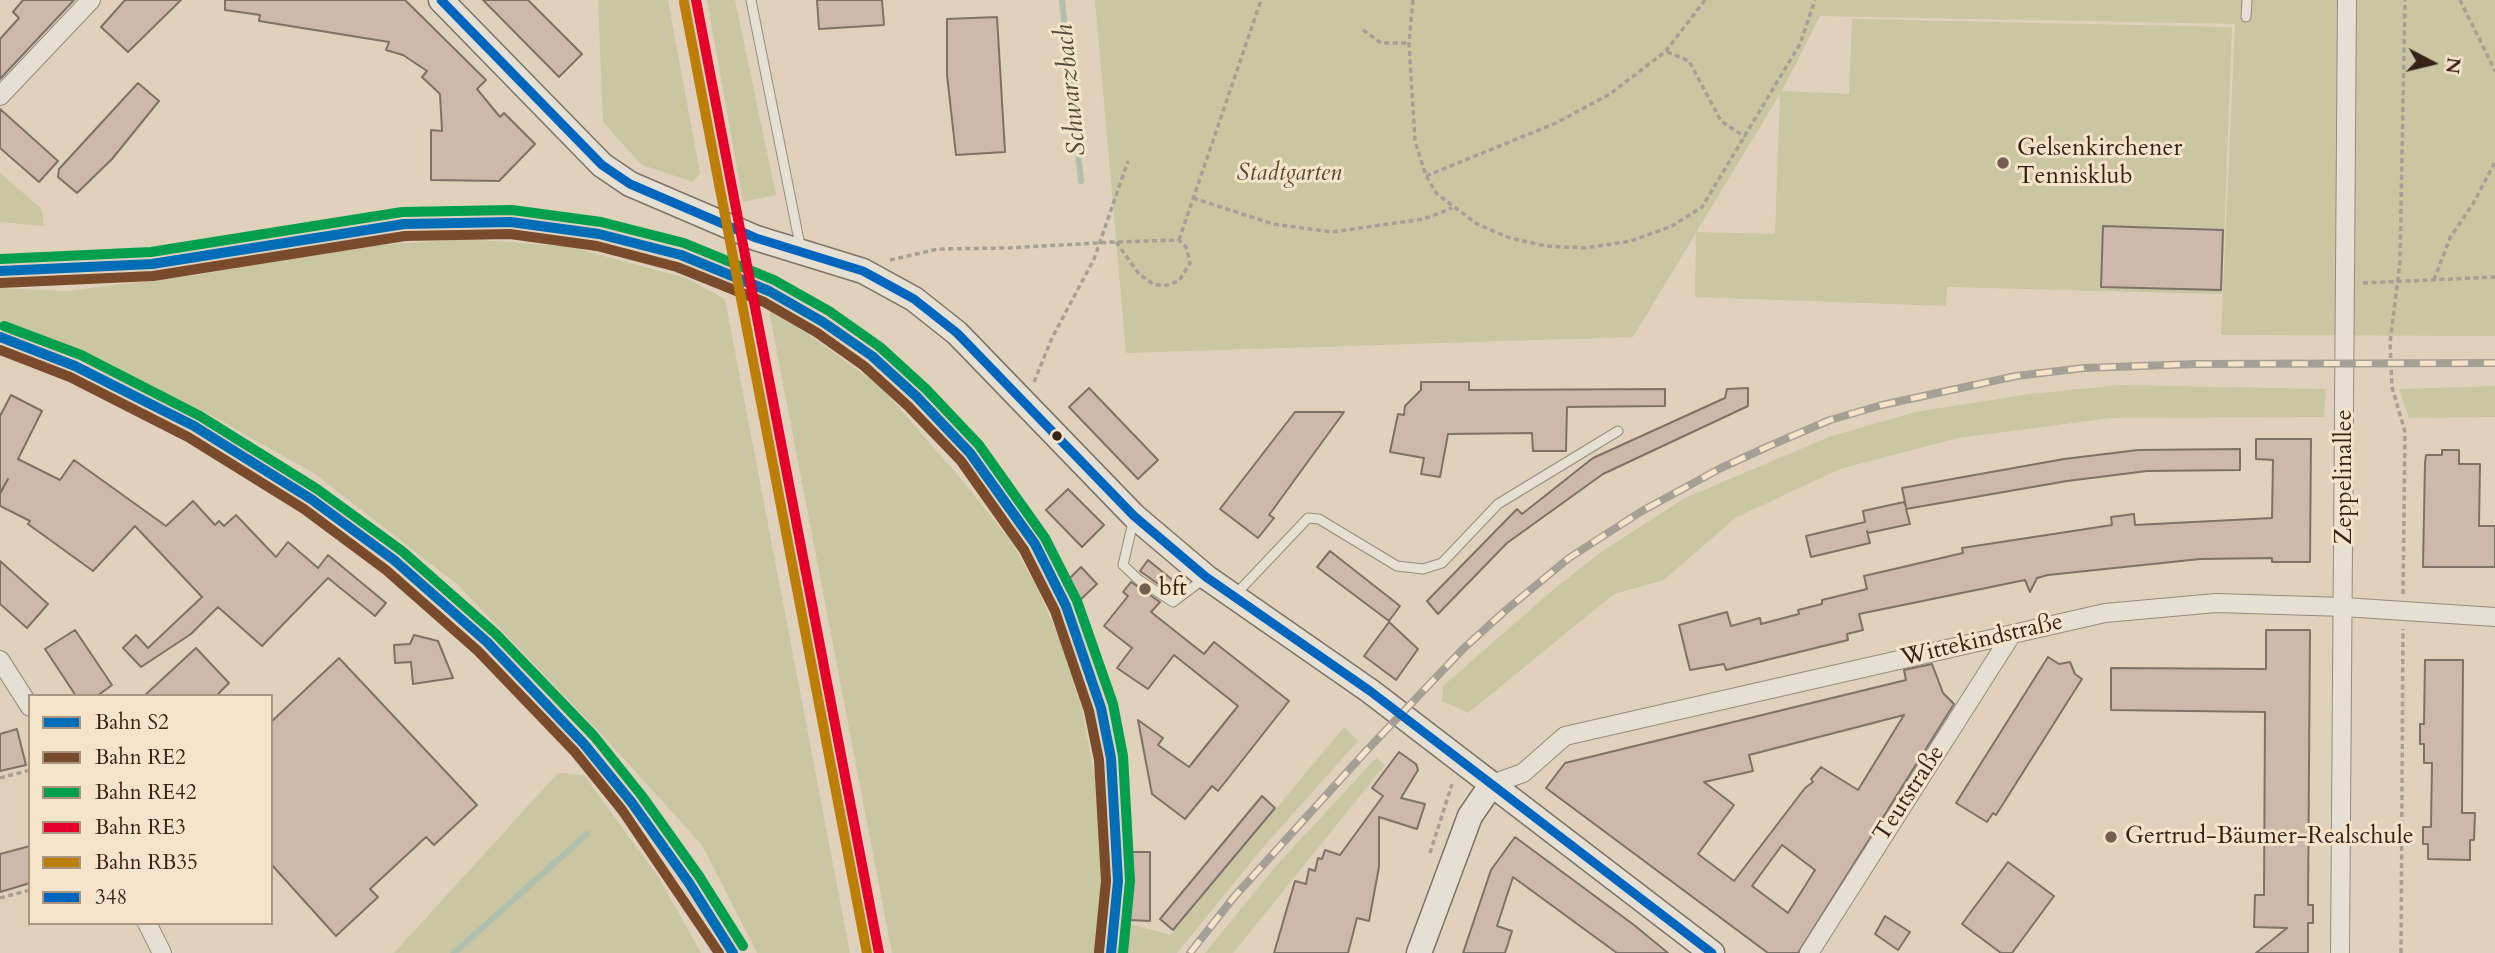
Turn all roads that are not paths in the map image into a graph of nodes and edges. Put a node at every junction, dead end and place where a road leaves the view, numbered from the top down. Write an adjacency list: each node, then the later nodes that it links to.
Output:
1 (91, 0): 7 (street)
2 (441, 0): 8 (main road)
3 (751, 0): 8 (lane)
4 (2247, 0): 6 (lane)
5 (2347, 0): 13 (street, Zeppelinallee)
6 (2246, 18)
7 (0, 96)
8 (801, 252): 10 (main road)
9 (1618, 431): 12 (lane)
10 (1134, 516): 11 (main road); 11 (lane)
11 (1206, 577): 12 (main road)
12 (1234, 596): 18 (main road)
13 (2344, 607): 14 (street, Wittekindstraße); 15 (street, Wittekindstraße); 24 (street, Zeppelinallee)
14 (2495, 617)
15 (2012, 634): 18 (street, Wittekindstraße); 23 (street, Teutstraße)
16 (2, 665): 17 (street)
17 (28, 704)
18 (1492, 784): 21 (main road); 22 (main road)
19 (148, 925): 20 (street)
20 (162, 953)
21 (1419, 953)
22 (1712, 953)
23 (1809, 953)
24 (2340, 953)

